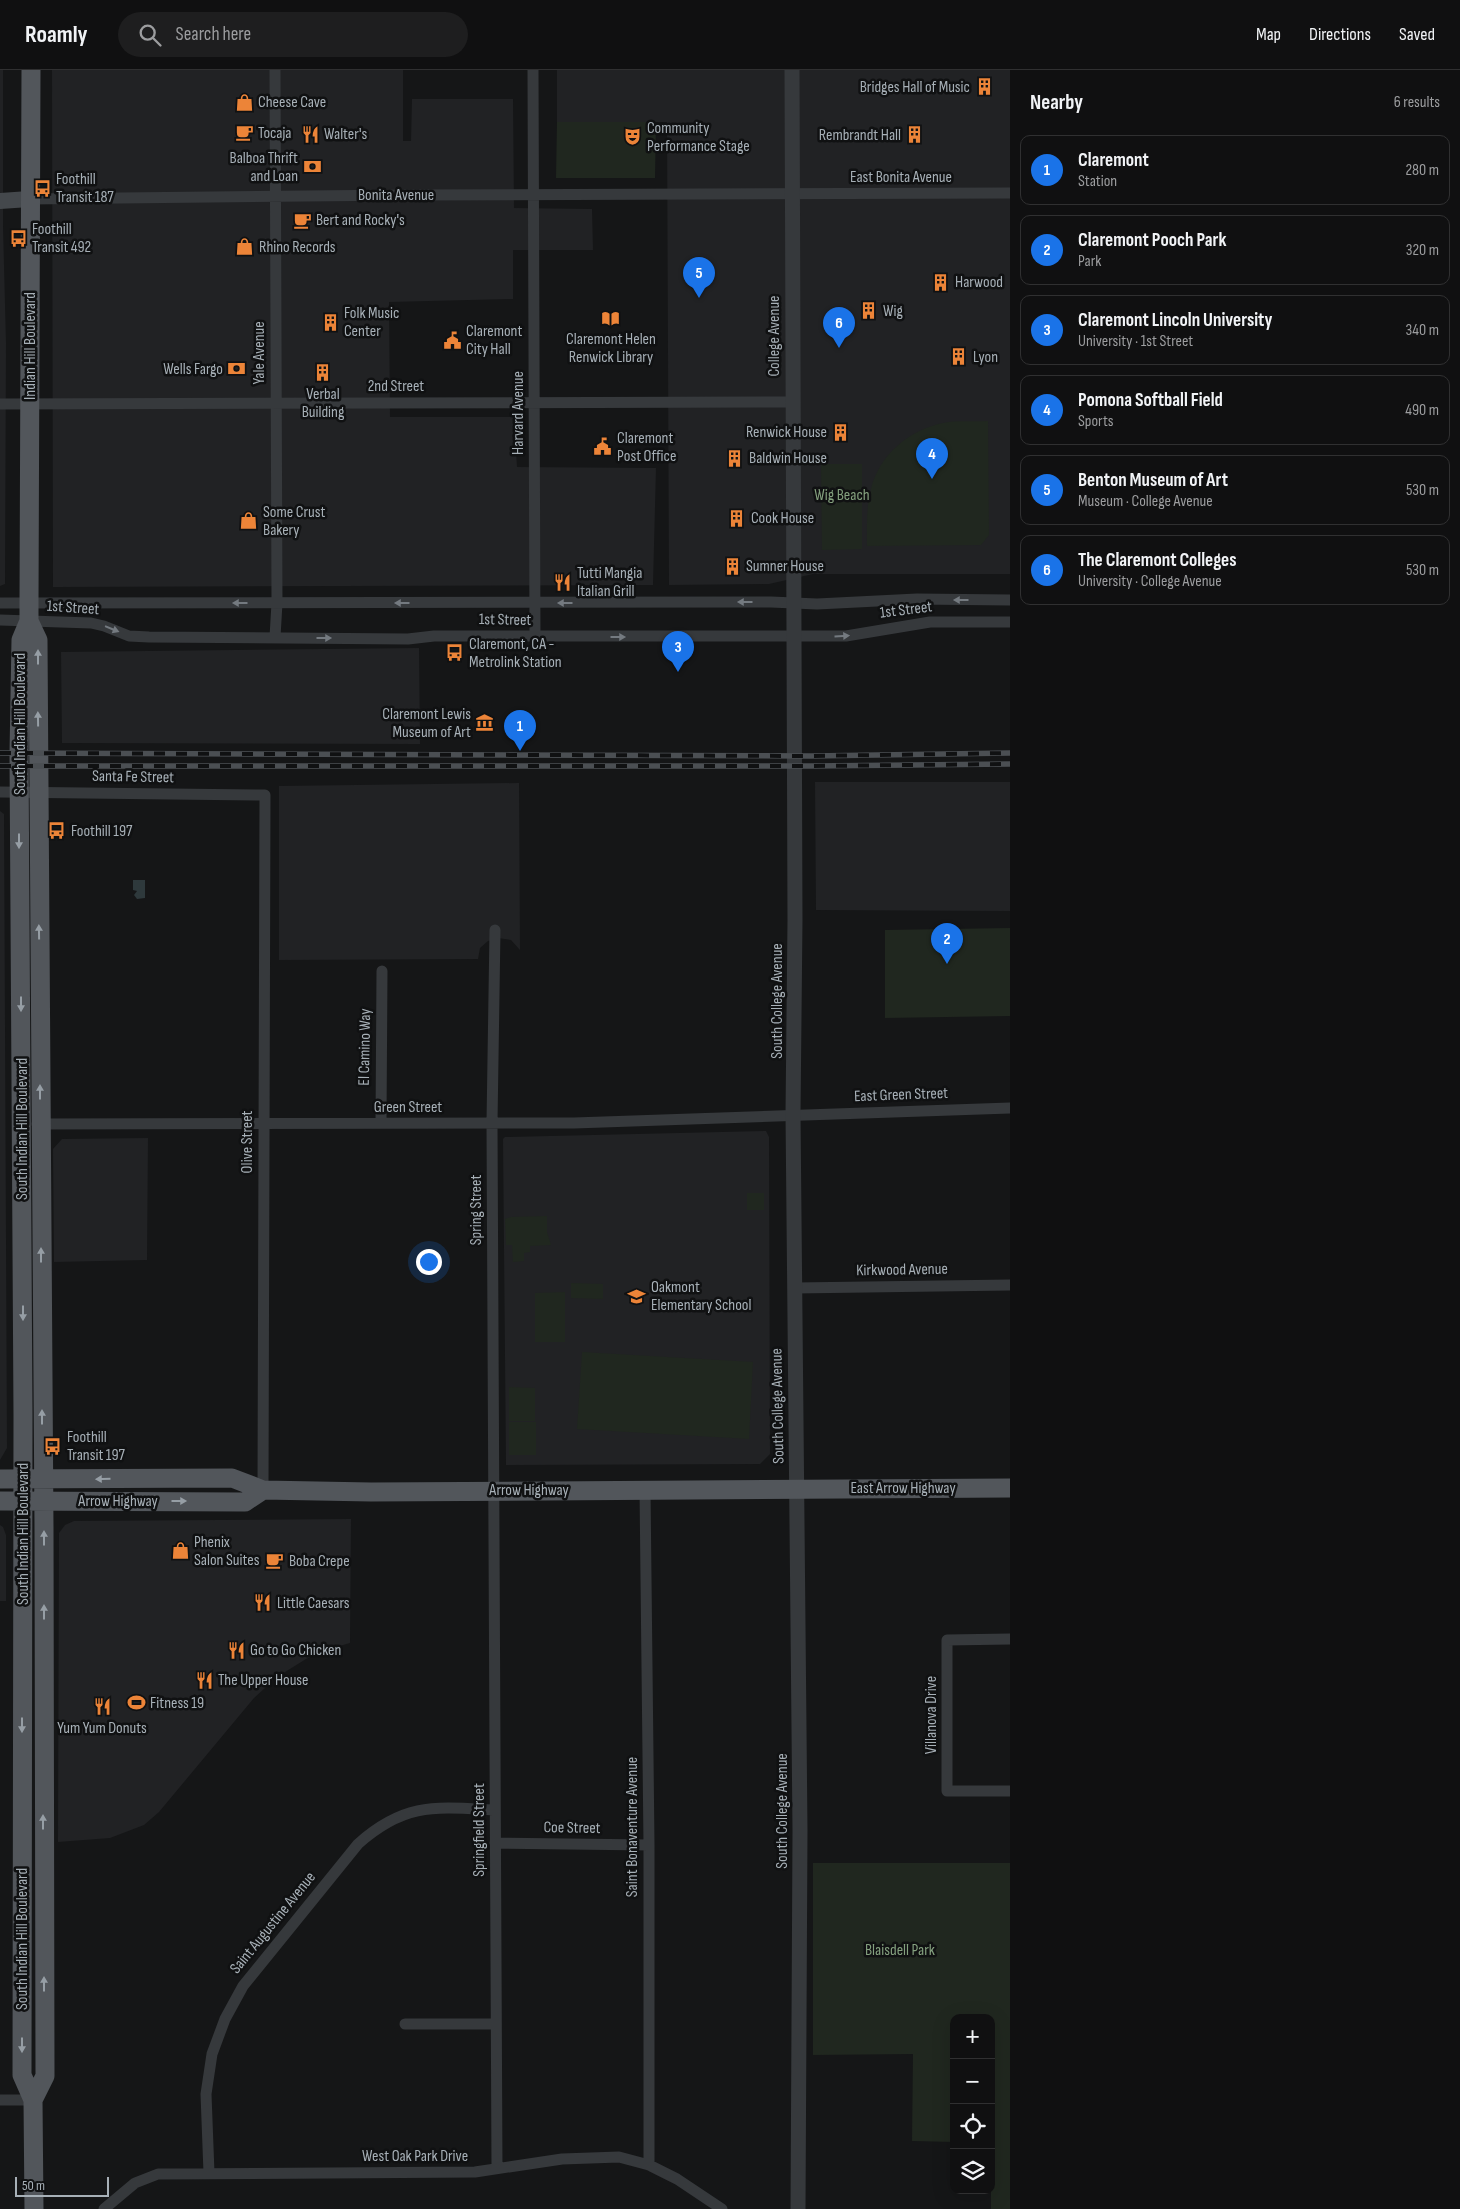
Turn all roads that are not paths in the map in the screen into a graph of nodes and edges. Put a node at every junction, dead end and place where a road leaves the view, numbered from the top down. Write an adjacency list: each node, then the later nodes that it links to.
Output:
1 (31, 70): 9 (main road, Indian Hill Boulevard)
2 (275, 70): 8 (street, Yale Avenue)
3 (533, 70): 7 (street, Harvard Avenue)
4 (792, 70): 6 (street, College Avenue)
5 (1010, 193): 6 (street, East Bonita Avenue)
6 (792, 194): 7 (street, Bonita Avenue); 12 (street, College Avenue)
7 (532, 195): 8 (street, Bonita Avenue); 11 (street, Harvard Avenue)
8 (275, 196): 9 (street, Bonita Avenue); 13 (street, Yale Avenue)
9 (29, 200): 10 (main road, Bonita Avenue); 15 (main road, Indian Hill Boulevard)
10 (0, 201)
11 (534, 402): 12 (street, 2nd Street); 13 (street, 2nd Street); 18 (street, Harvard Avenue)
12 (792, 402): 19 (street, College Avenue)
13 (276, 403): 15 (street, 2nd Street); 20 (street, Yale Avenue)
14 (0, 404): 15 (street, 2nd Street)
15 (30, 404): 21 (main road, Indian Hill Boulevard)
16 (1010, 600): 19 (street, 1st Street, one-way to 19)
17 (0, 602): 21 (street, 1st Street)
18 (535, 603): 19 (street, 1st Street, one-way to 18); 20 (street, 1st Street, one-way to 20); 26 (street, Harvard Avenue)
19 (793, 603): 24 (street, South College Avenue)
20 (277, 604): 21 (street, 1st Street, one-way to 21); 25 (street, Yale Avenue)
21 (29, 612): 22 (street, 1st Street); 25 (street, 1st Street, one-way to 25); 28 (main road, South Indian Hill Boulevard); 29 (main road, South Indian Hill Boulevard, one-way to 21)
22 (0, 620)
23 (1010, 622): 24 (street, 1st Street, one-way to 23)
24 (793, 636): 26 (street, 1st Street, one-way to 24); 34 (street, South College Avenue)
25 (275, 637): 26 (street, 1st Street, one-way to 26)
26 (534, 637)
27 (0, 792): 28 (street, Santa Fe Street)
28 (19, 792): 29 (street, Santa Fe Street); 38 (main road, South Indian Hill Boulevard, one-way to 38)
29 (38, 792): 30 (street, Santa Fe Street); 38 (main road, South Indian Hill Boulevard, one-way to 29)
30 (265, 795): 35 (street, Olive Street)
31 (494, 930): 37 (street, Spring Street)
32 (382, 971): 36 (street, El Camino Way)
33 (1010, 1108): 34 (street, East Green Street)
34 (793, 1114): 37 (street, Green Street); 40 (street, South College Avenue)
35 (263, 1123): 36 (street, Green Street); 38 (street, Green Street); 47 (street, Olive Street)
36 (381, 1123): 37 (street, Green Street)
37 (492, 1123): 48 (street, Spring Street)
38 (31, 1124): 42 (main road, South Indian Hill Boulevard, one-way to 42); 43 (main road, South Indian Hill Boulevard, one-way to 38)
39 (1010, 1285): 40 (street, Kirkwood Avenue)
40 (795, 1288): 44 (street, South College Avenue)
41 (0, 1479): 42 (main road, Arrow Highway)
42 (23, 1479): 43 (main road, Arrow Highway); 49 (main road, South Indian Hill Boulevard)
43 (42, 1479): 47 (main road, Arrow Highway, one-way to 43); 51 (main road, South Indian Hill Boulevard)
44 (796, 1488): 45 (main road, East Arrow Highway); 46 (main road, Arrow Highway); 67 (street, South College Avenue)
45 (1010, 1488)
46 (645, 1489): 48 (main road, Arrow Highway); 56 (street, Saint Bonaventure Avenue)
47 (263, 1490): 48 (main road, Arrow Highway); 51 (main road, Arrow Highway, one-way to 47)
48 (492, 1491): 54 (street, Springfield Street)
49 (22, 1500): 50 (main road, Arrow Highway); 51 (main road, Arrow Highway); 60 (main road, South Indian Hill Boulevard, one-way to 60)
50 (0, 1501)
51 (42, 1501): 60 (main road, South Indian Hill Boulevard, one-way to 51)
52 (1010, 1639): 53 (street, Villanova Drive)
53 (1010, 1791)
54 (495, 1810): 55 (street, Springfield Street); 63 (street, Saint Augustine Avenue)
55 (495, 1843): 56 (street, Coe Street); 58 (street, Springfield Street)
56 (649, 1845): 61 (street, Saint Bonaventure Avenue)
57 (405, 2024): 58 (street)
58 (496, 2024): 62 (street, Springfield Street)
59 (0, 2100): 60 (street)
60 (33, 2100): 64 (main road, South Indian Hill Boulevard)
61 (650, 2165): 62 (street, West Oak Park Drive); 66 (street, West Oak Park Drive)
62 (497, 2168): 63 (street, West Oak Park Drive)
63 (208, 2173): 65 (street, West Oak Park Drive)
64 (34, 2209)
65 (104, 2209)
66 (722, 2209)
67 (798, 2209)

